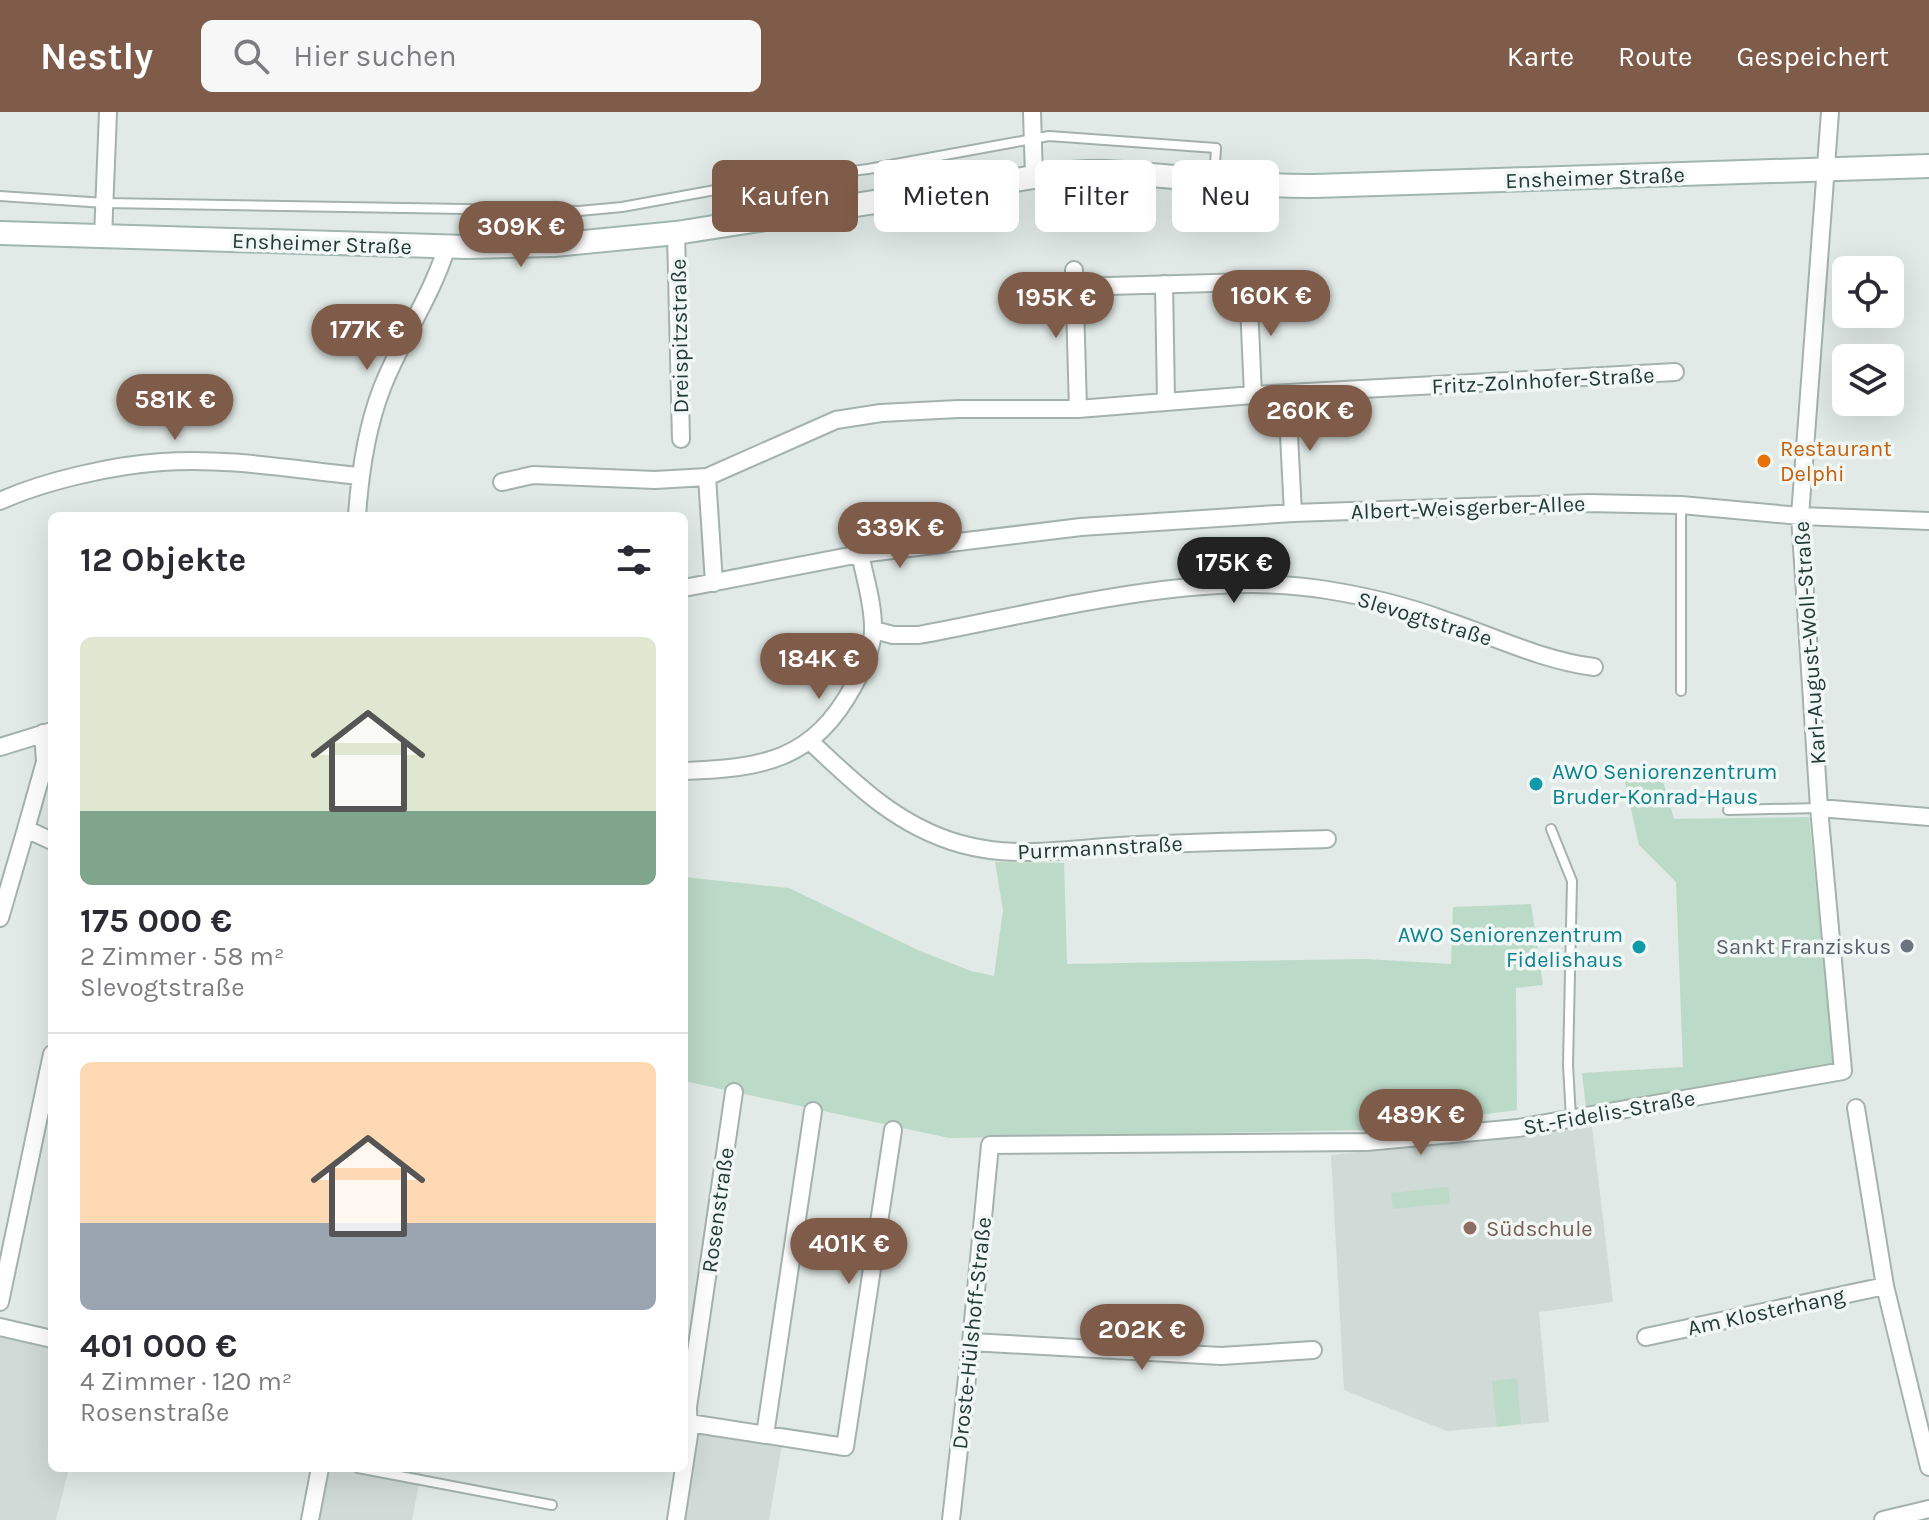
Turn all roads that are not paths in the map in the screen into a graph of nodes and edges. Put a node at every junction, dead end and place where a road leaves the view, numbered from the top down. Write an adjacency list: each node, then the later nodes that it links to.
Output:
1 (108, 112): 12 (street)
2 (1032, 112): 4 (street)
3 (1830, 112): 7 (street, Karl-August-Woll-Straße)
4 (1034, 138): 5 (lane); 8 (street); 12 (lane)
5 (1215, 160)
6 (1929, 166): 7 (main road, Ensheimer Straße)
7 (1828, 167): 10 (main road, Ensheimer Straße); 31 (street, Karl-August-Woll-Straße)
8 (1034, 177): 9 (main road, Ensheimer Straße); 14 (main road, Ensheimer Straße)
9 (1172, 178)
10 (1279, 187)
11 (0, 196): 12 (lane)
12 (105, 203): 15 (street)
13 (0, 233): 15 (main road, Ensheimer Straße)
14 (676, 233): 16 (main road, Ensheimer Straße); 23 (street, Dreispitzstraße)
15 (103, 237): 16 (main road, Ensheimer Straße)
16 (447, 246): 24 (street)
17 (1164, 284): 19 (street); 21 (street); 22 (street)
18 (1675, 372): 20 (street, Fritz-Zolnhofer-Straße)
19 (1253, 395): 20 (street, Fritz-Zolnhofer-Straße); 21 (street, Fritz-Zolnhofer-Straße)
20 (1287, 396): 30 (street)
21 (1166, 401): 22 (street, Fritz-Zolnhofer-Straße)
22 (1078, 409): 25 (street, Fritz-Zolnhofer-Straße)
23 (681, 439)
24 (360, 476): 27 (street); 29 (street)
25 (707, 477): 26 (street); 34 (street)
26 (502, 482)
27 (0, 501)
28 (1681, 505): 30 (street, Albert-Weisgerber-Allee); 31 (street, Albert-Weisgerber-Allee); 38 (lane)
29 (357, 512)
30 (1293, 513): 33 (street, Albert-Weisgerber-Allee)
31 (1800, 516): 32 (street, Albert-Weisgerber-Allee); 43 (street, Karl-August-Woll-Straße)
32 (1929, 521)
33 (860, 554): 34 (street, Albert-Weisgerber-Allee); 36 (street)
34 (714, 583): 35 (street, Albert-Weisgerber-Allee)
35 (688, 587)
36 (874, 630): 37 (street, Slevogtstraße); 40 (street)
37 (1594, 667)
38 (1681, 691)
39 (47, 732): 41 (street); 46 (street)
40 (811, 742): 42 (street); 49 (street, Purrmannstraße)
41 (0, 747)
42 (688, 771)
43 (1819, 808): 44 (lane); 45 (street); 51 (street, Karl-August-Woll-Straße)
44 (1728, 810)
45 (1929, 817)
46 (26, 829): 48 (street); 50 (street)
47 (1551, 829): 56 (lane)
48 (48, 839)
49 (1327, 839)
50 (0, 918)
51 (1843, 1071): 56 (street, St.-Fidelis-Straße)
52 (48, 1073): 60 (street)
53 (734, 1092): 66 (street, Rosenstraße)
54 (1856, 1108): 59 (street)
55 (813, 1111): 68 (street)
56 (1571, 1119): 58 (street, St.-Fidelis-Straße)
57 (893, 1130): 68 (street)
58 (990, 1145): 64 (street, Droste-Hülshoff-Straße)
59 (1885, 1286): 62 (street, Am Klosterhang); 69 (street)
60 (0, 1302)
61 (0, 1327): 63 (street)
62 (1646, 1337)
63 (48, 1338)
64 (971, 1342): 65 (street); 77 (street, Droste-Hülshoff-Straße)
65 (1313, 1350)
66 (689, 1423): 67 (street, Rosenstraße); 68 (street)
67 (688, 1430)
68 (765, 1435)
69 (1929, 1467)
70 (319, 1472): 75 (street)
71 (379, 1472): 73 (lane)
72 (682, 1472): 76 (street, Rosenstraße)
73 (552, 1505)
74 (1929, 1509): 78 (street)
75 (310, 1520)
76 (676, 1520)
77 (953, 1520)
78 (1883, 1520)

